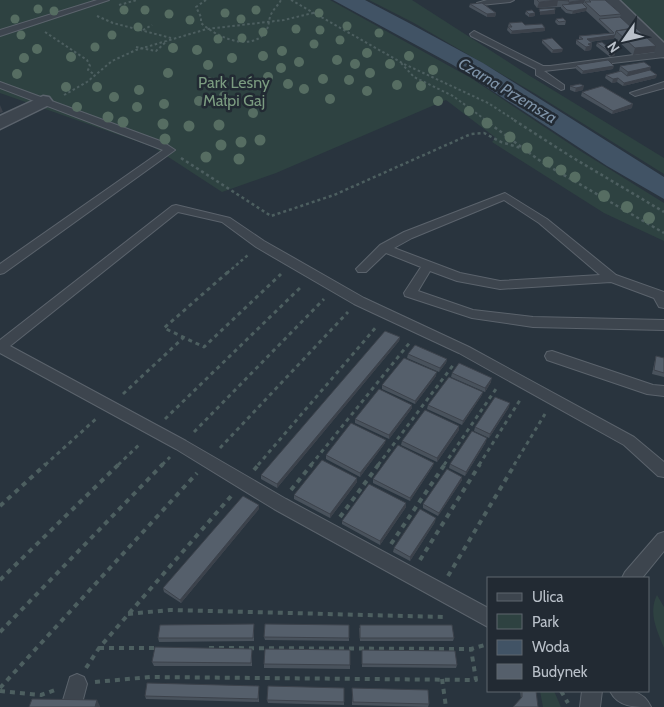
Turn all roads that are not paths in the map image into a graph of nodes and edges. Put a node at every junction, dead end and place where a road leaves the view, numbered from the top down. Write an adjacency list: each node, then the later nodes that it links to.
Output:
1 (105, 0): 5 (lane)
2 (510, 0): 4 (lane)
3 (610, 0): 7 (street)
4 (481, 3)
5 (0, 33)
6 (474, 34): 8 (lane)
7 (664, 53): 8 (lane)
8 (541, 68): 11 (lane)
9 (0, 85): 13 (lane)
10 (664, 85): 12 (lane)
11 (561, 86)
12 (635, 93)
13 (48, 103): 14 (street); 18 (lane)
14 (0, 123)
15 (384, 248): 16 (lane); 17 (lane); 19 (lane)
16 (428, 266): 19 (lane); 21 (lane)
17 (362, 268)
18 (0, 270)
19 (612, 278): 20 (lane)
20 (664, 304)
21 (664, 325)
22 (0, 347): 25 (lane); 28 (lane)
23 (552, 356): 24 (lane)
24 (664, 391)
25 (664, 471)
26 (664, 539): 27 (lane)
27 (632, 577)
28 (487, 617)
29 (77, 684): 32 (lane)
30 (592, 692): 33 (lane)
31 (621, 692): 34 (lane)
32 (71, 707)
33 (590, 707)
34 (641, 707)

